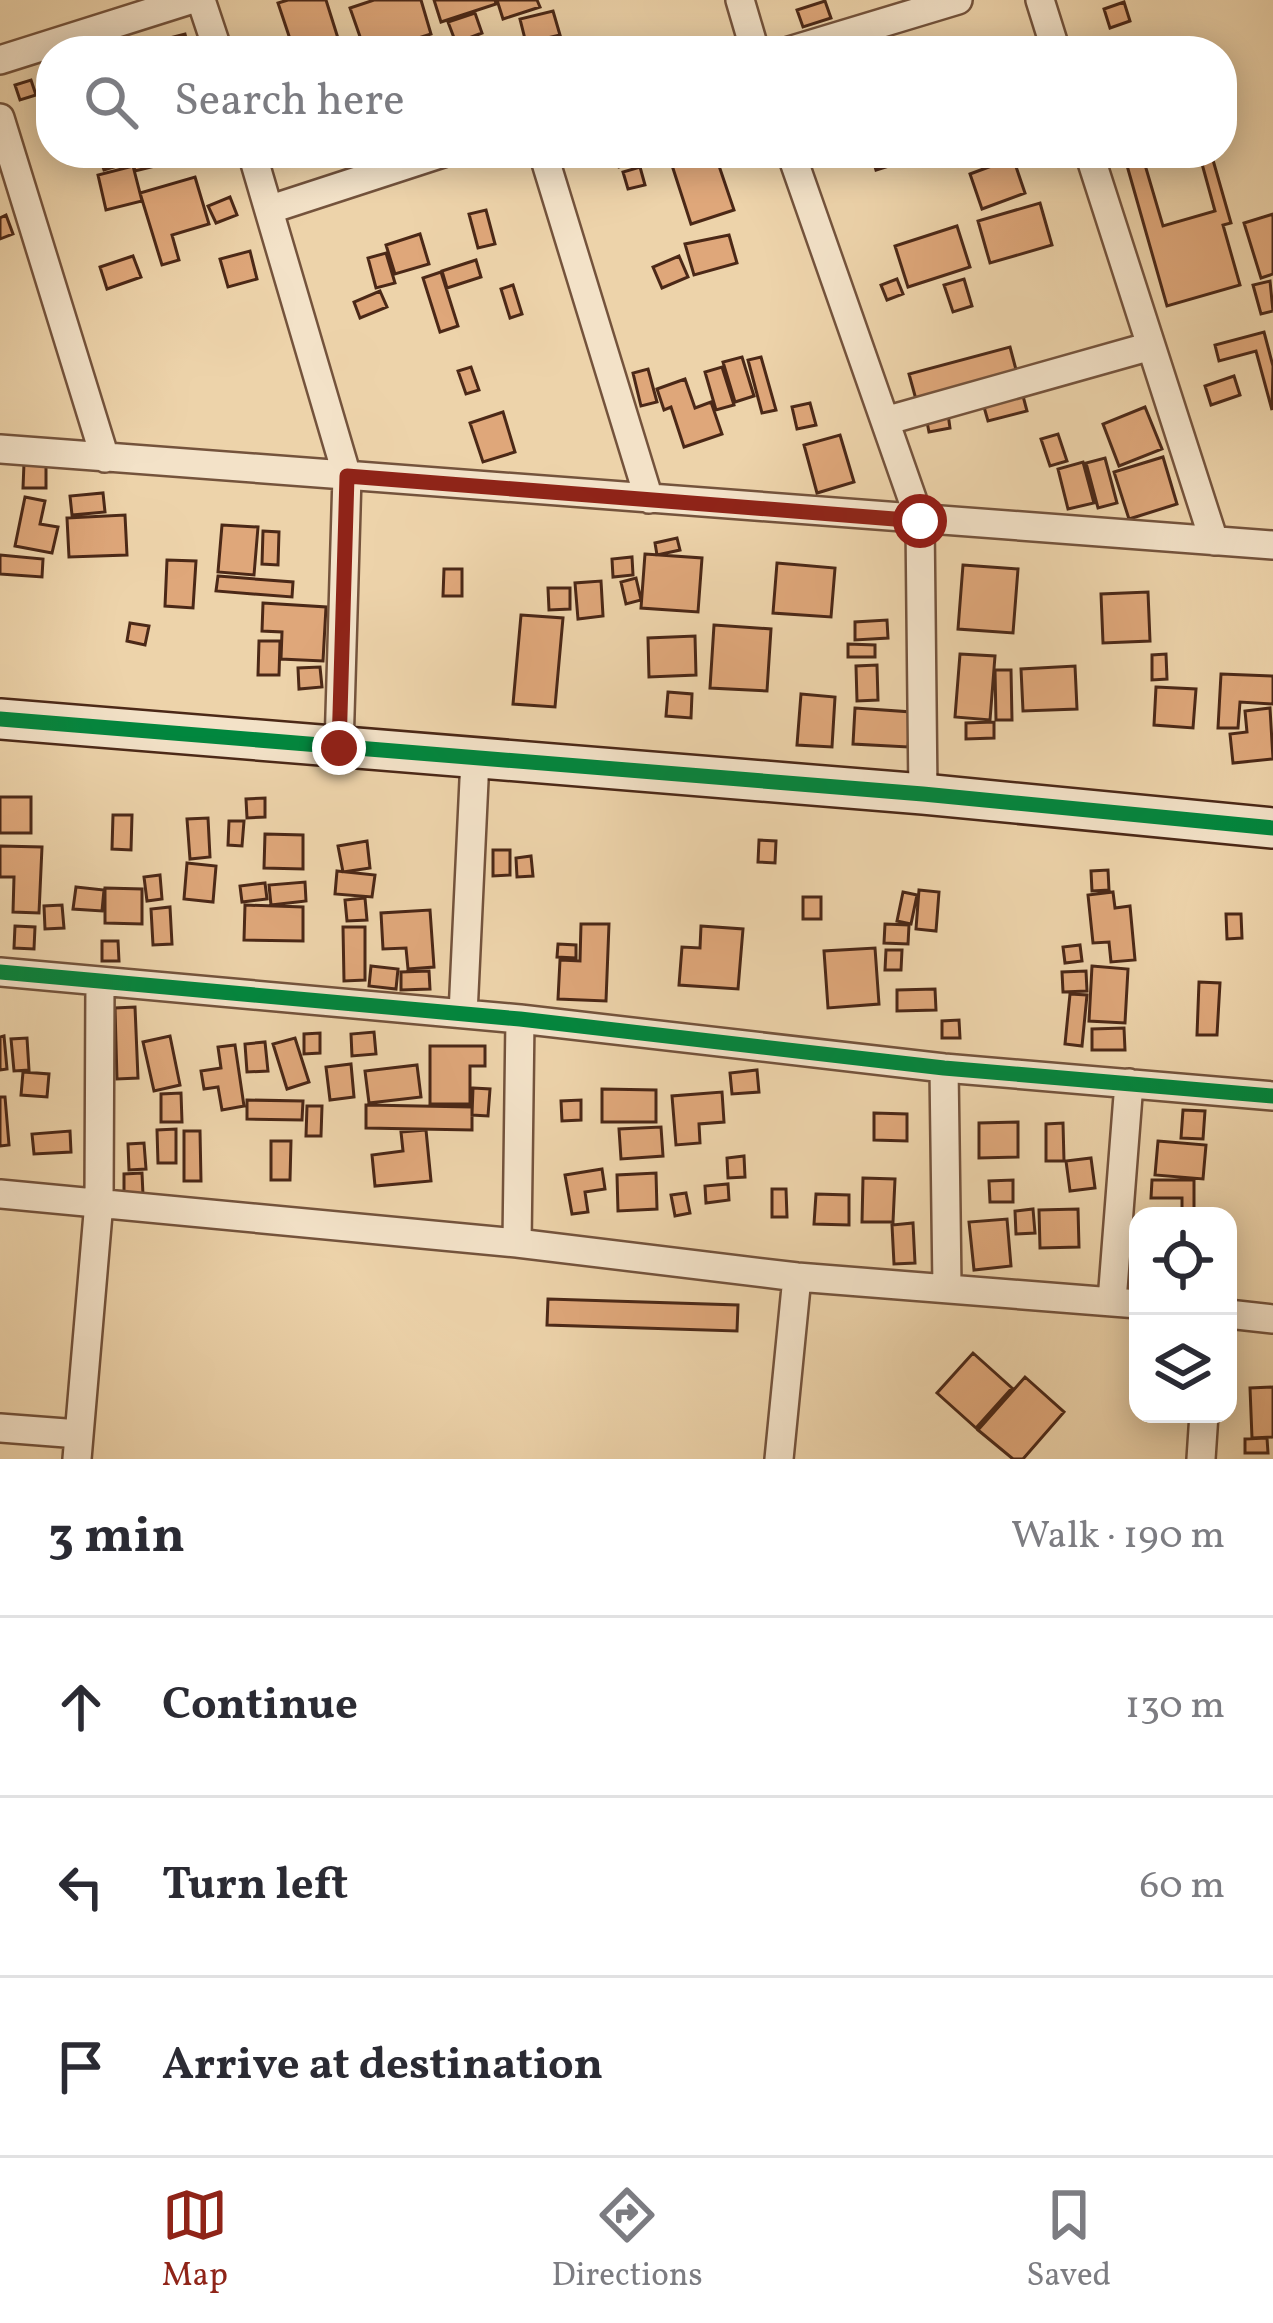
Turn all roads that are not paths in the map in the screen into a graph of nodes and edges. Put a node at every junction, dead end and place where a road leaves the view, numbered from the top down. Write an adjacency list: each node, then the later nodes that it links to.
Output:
1 (190, 0): 6 (street)
2 (201, 0): 7 (street)
3 (740, 0): 8 (street)
4 (958, 0): 9 (street)
5 (1040, 0): 10 (street)
6 (76, 36)
7 (213, 36)
8 (751, 36)
9 (839, 36)
10 (1052, 36)
11 (36, 49): 12 (street)
12 (0, 60)
13 (0, 118): 23 (street)
14 (257, 168): 19 (street)
15 (397, 168): 19 (street)
16 (548, 168): 25 (street)
17 (795, 168): 21 (street)
18 (1094, 168): 20 (street)
19 (271, 209): 24 (street)
20 (1151, 346): 21 (street); 27 (street)
21 (885, 421): 26 (street)
22 (0, 449): 23 (street)
23 (105, 458): 24 (street)
24 (347, 476): 25 (street); 30 (street)
25 (649, 499): 26 (street)
26 (920, 521): 27 (street); 32 (street)
27 (1214, 541): 28 (street)
28 (1273, 544)
29 (0, 718): 30 (street)
30 (339, 748): 31 (street)
31 (476, 759): 32 (street); 36 (street)
32 (923, 794): 33 (street)
33 (1273, 828)
34 (0, 972): 35 (street)
35 (100, 982): 36 (street); 42 (street)
36 (463, 1014): 37 (street)
37 (520, 1019): 38 (street); 43 (street)
38 (944, 1068): 39 (street); 45 (street)
39 (1129, 1083): 40 (street); 46 (street)
40 (1273, 1096)
41 (0, 1194): 42 (street)
42 (99, 1202): 43 (street); 51 (street)
43 (517, 1243): 44 (street)
44 (796, 1276): 45 (street); 52 (street)
45 (946, 1286): 46 (street)
46 (1125, 1302)
47 (1237, 1315): 48 (street)
48 (1273, 1319)
49 (1203, 1423): 53 (street)
50 (0, 1428): 51 (street)
51 (78, 1447)
52 (779, 1459)
53 (1201, 1459)

